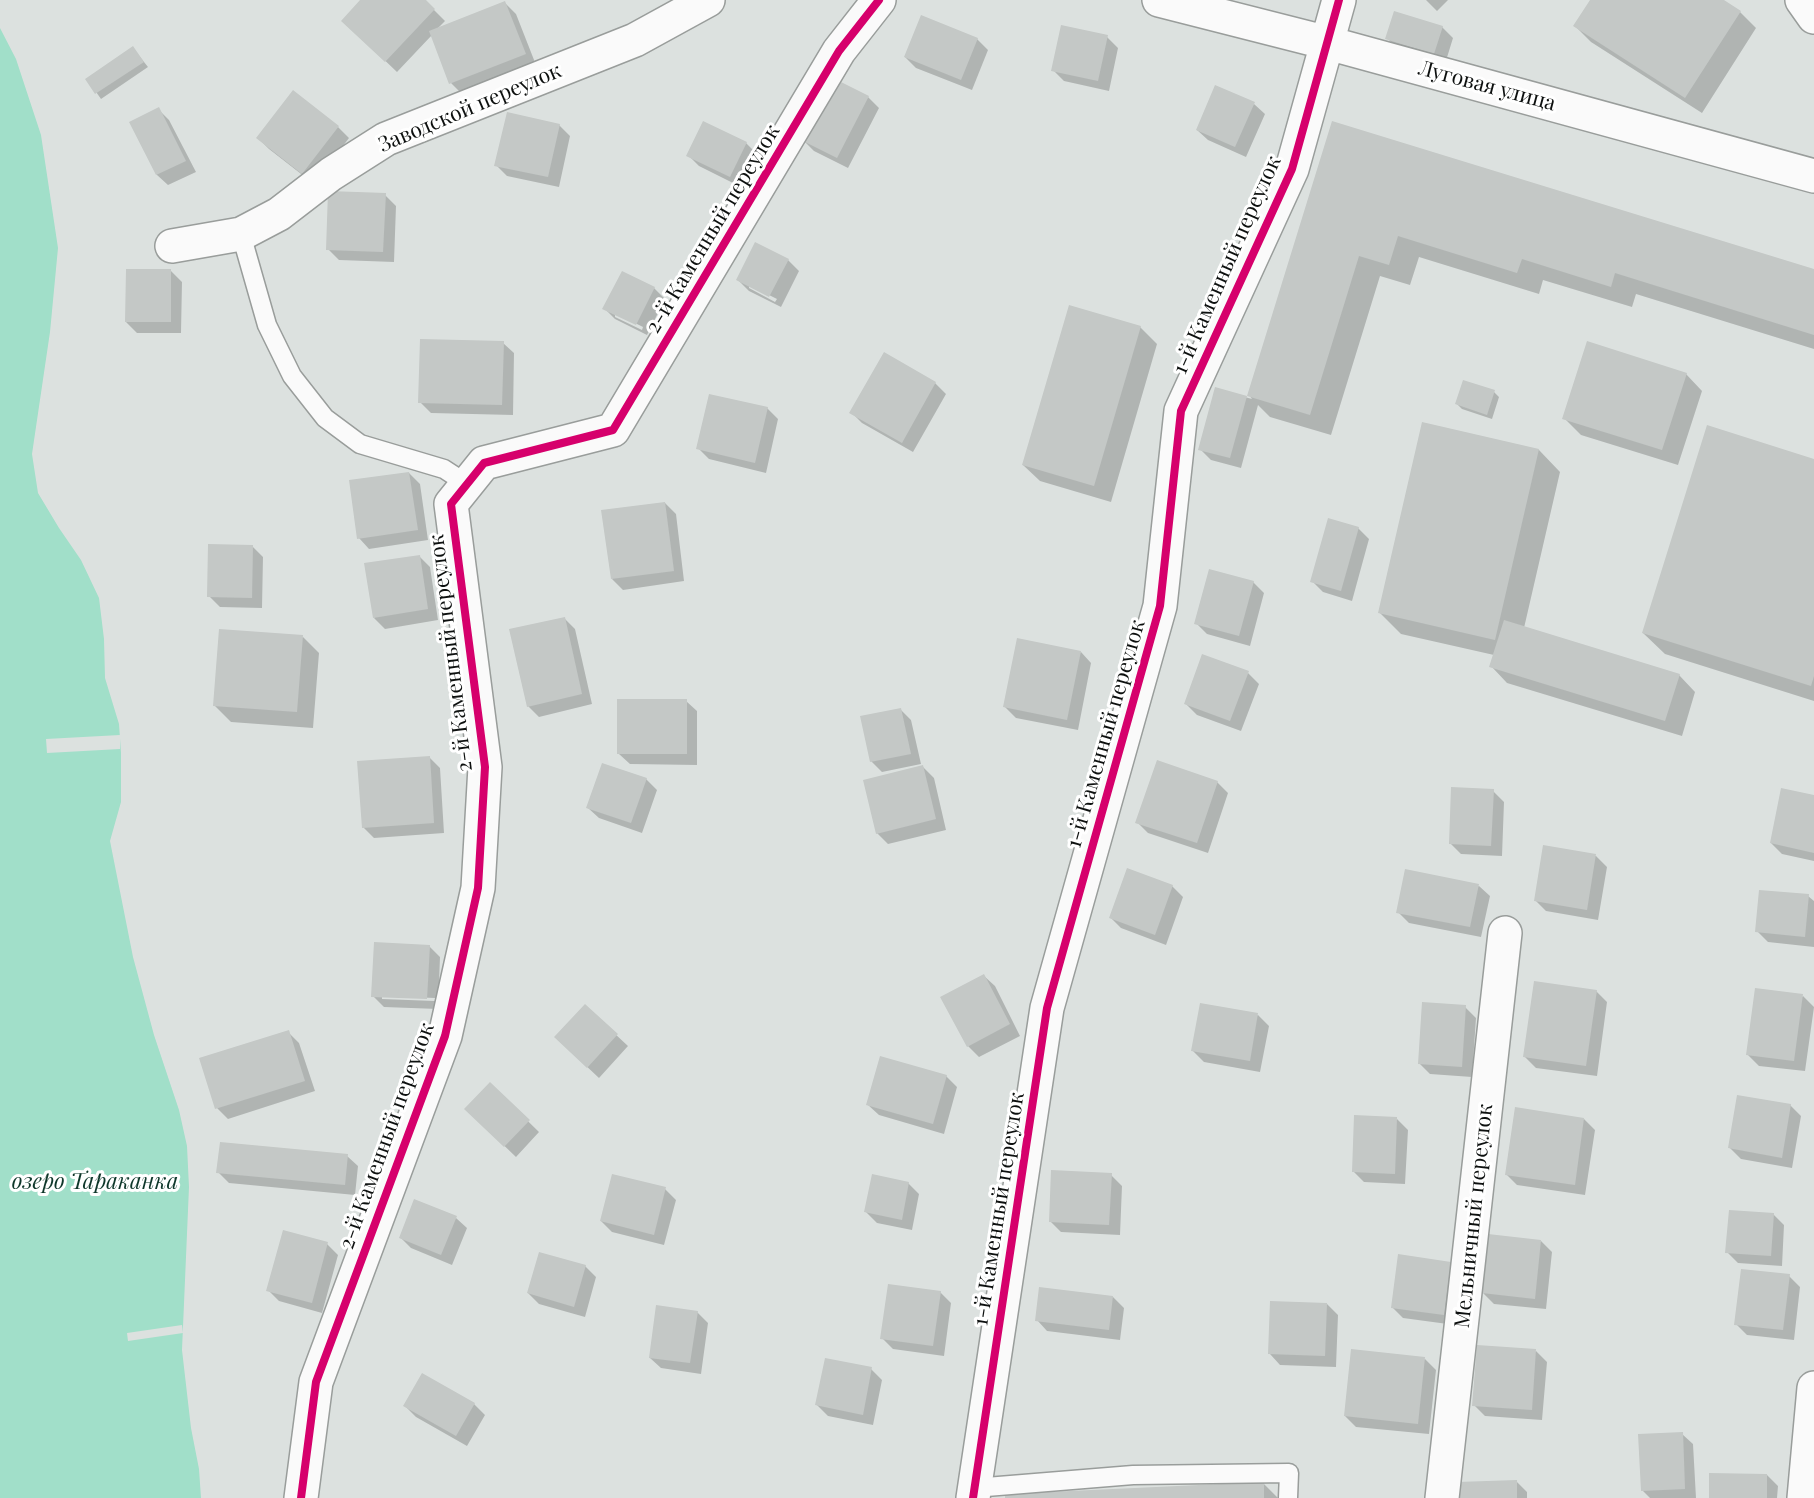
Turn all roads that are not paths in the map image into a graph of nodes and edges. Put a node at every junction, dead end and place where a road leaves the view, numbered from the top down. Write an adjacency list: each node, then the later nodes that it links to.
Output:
1 (708, 0): 9 (street, Заводской переулок)
2 (879, 0): 11 (street, 2-й Каменный переулок)
3 (1159, 0): 7 (street, Луговая улица)
4 (1339, 0): 7 (street, 1-й Каменный переулок)
5 (1802, 0): 6 (street)
6 (1814, 17)
7 (1328, 43): 8 (street, Луговая улица); 14 (street, 1-й Каменный переулок)
8 (1814, 176)
9 (241, 234): 10 (street, Заводской переулок); 11 (lane)
10 (172, 246)
11 (467, 484): 15 (street, 2-й Каменный переулок)
12 (1506, 933): 17 (street, Мельничный переулок)
13 (1814, 1388): 18 (street)
14 (974, 1493): 16 (lane)
15 (301, 1498)
16 (1288, 1498)
17 (1442, 1498)
18 (1804, 1498)

